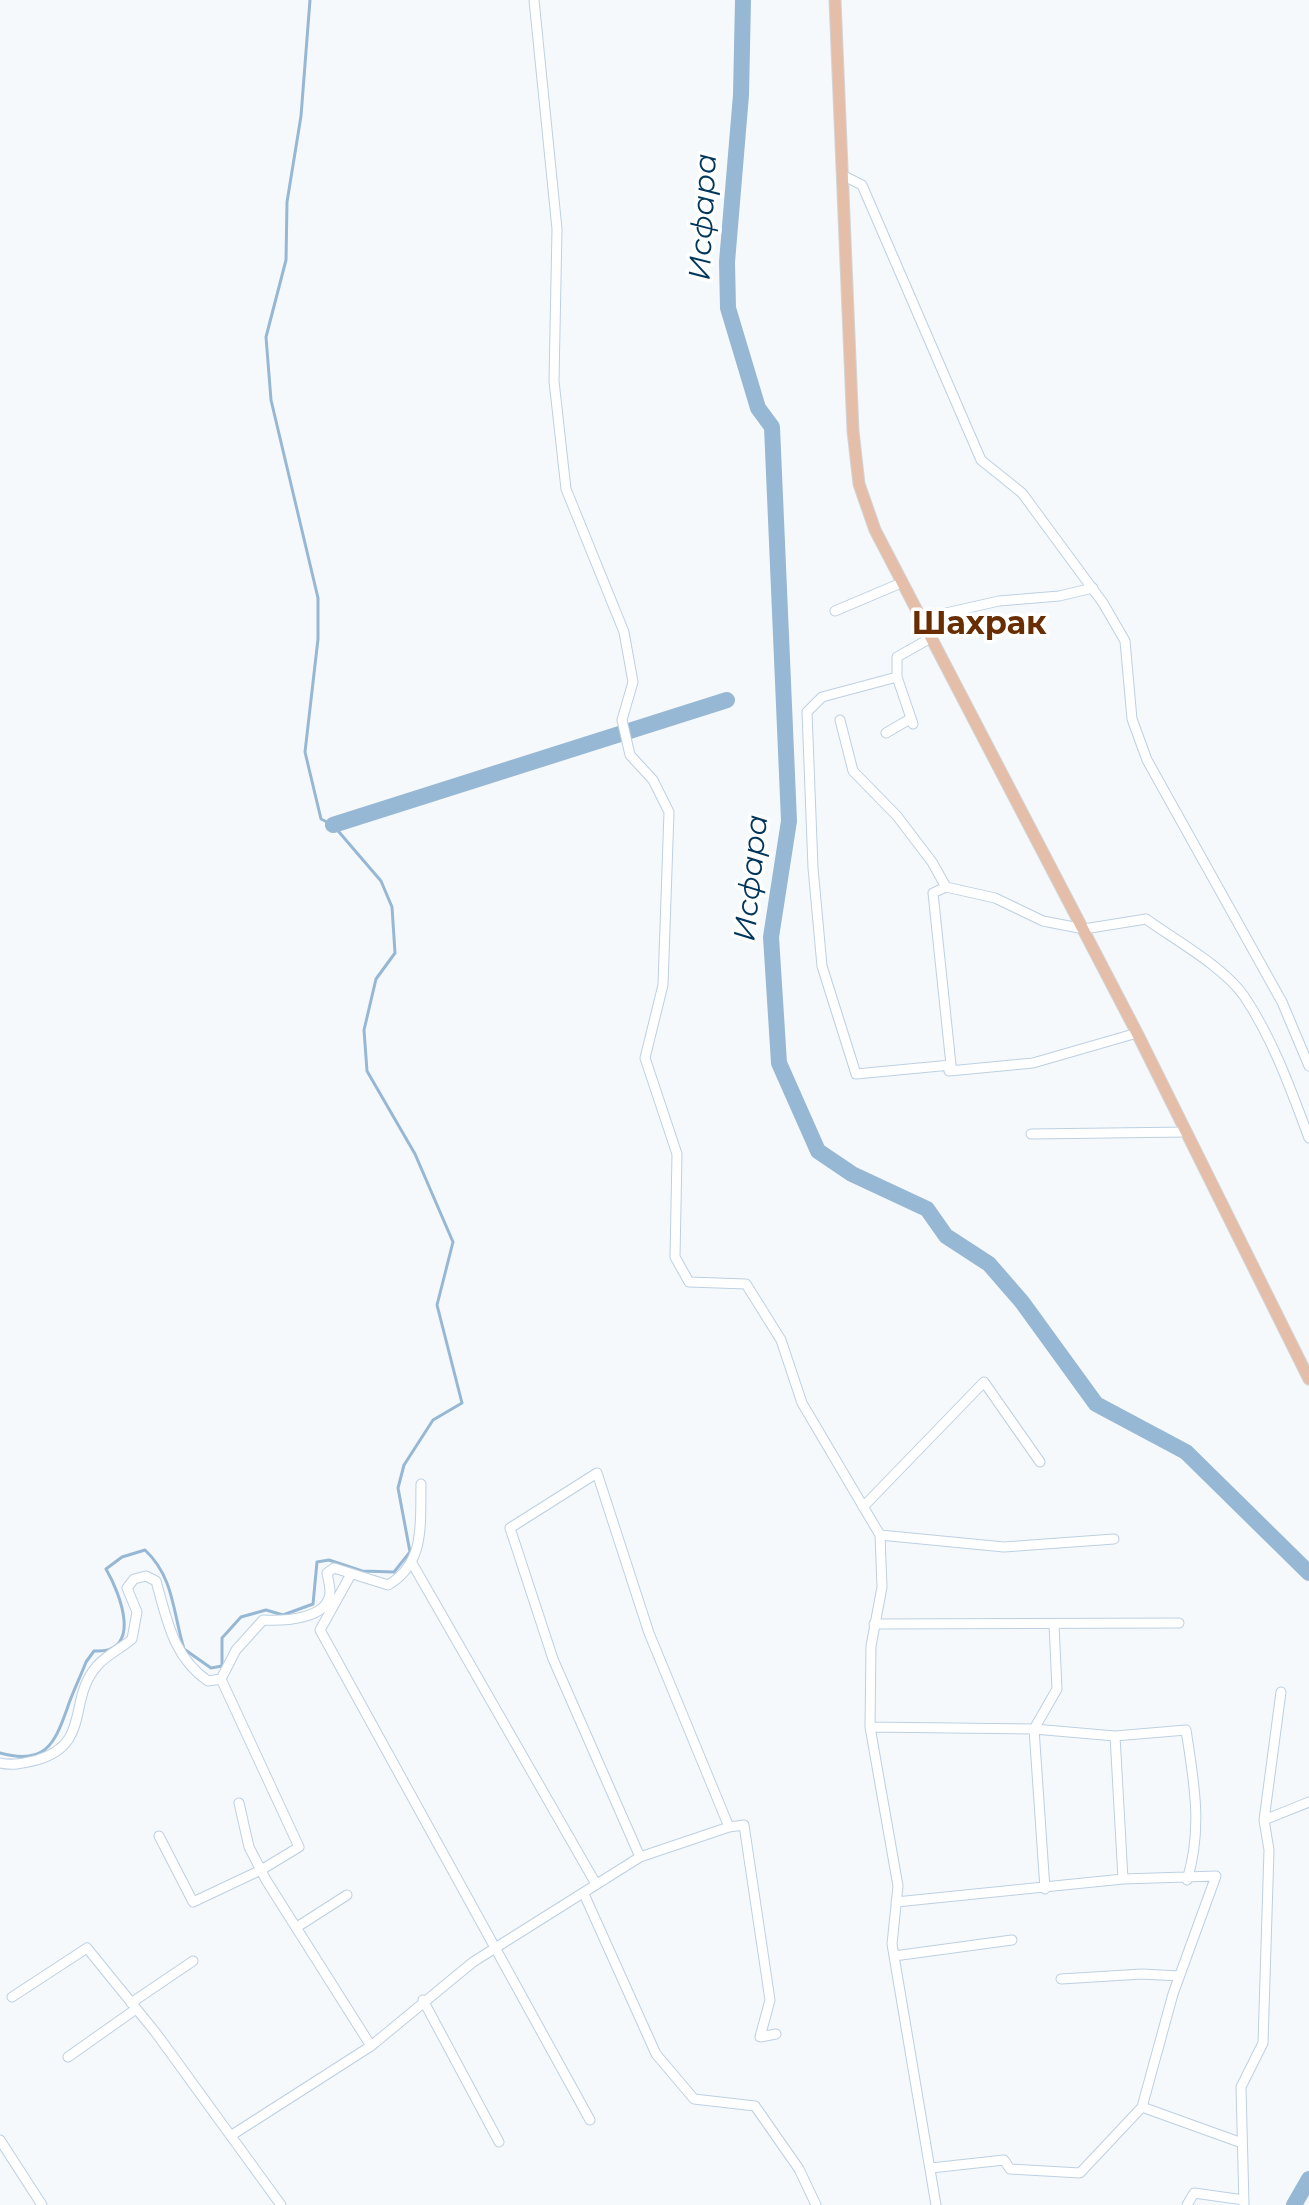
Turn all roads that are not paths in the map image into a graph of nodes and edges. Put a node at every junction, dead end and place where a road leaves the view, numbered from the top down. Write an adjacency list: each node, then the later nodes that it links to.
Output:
1 (534, 0): 23 (street)
2 (835, 0): 3 (main road)
3 (842, 175): 4 (main road); 5 (street)
4 (901, 583): 6 (street); 7 (main road)
5 (1093, 588): 7 (street); 16 (street)
6 (835, 611)
7 (919, 619): 8 (main road)
8 (929, 639): 9 (street); 13 (main road)
9 (897, 677): 11 (street); 15 (street)
10 (840, 720): 12 (street)
11 (886, 733)
12 (946, 887): 13 (street); 15 (street)
13 (1084, 929): 14 (main road); 19 (street)
14 (1137, 1033): 15 (street); 17 (main road)
15 (951, 1065)
16 (1309, 1066)
17 (1187, 1132): 18 (street); 20 (main road)
18 (1031, 1134)
19 (1309, 1138)
20 (1309, 1379)
21 (1040, 1462): 23 (street)
22 (421, 1484): 26 (street)
23 (863, 1507): 24 (street)
24 (880, 1535): 25 (street); 29 (street)
25 (1114, 1539)
26 (412, 1563): 27 (street); 46 (street)
27 (350, 1576): 31 (street); 53 (street)
28 (1179, 1623): 30 (street)
29 (874, 1624): 30 (street); 33 (street)
30 (1054, 1624): 34 (street)
31 (221, 1679): 36 (street); 43 (street)
32 (1281, 1692): 39 (street)
33 (870, 1727): 34 (street); 50 (street)
34 (1034, 1729): 35 (street); 47 (street)
35 (1115, 1736): 44 (street); 45 (street)
36 (0, 1763)
37 (1309, 1802): 39 (street)
38 (239, 1803): 43 (street)
39 (1264, 1820): 69 (street)
40 (729, 1827): 42 (street); 42 (street); 61 (street)
41 (159, 1836): 43 (street)
42 (640, 1857): 46 (street)
43 (261, 1870): 51 (street)
44 (1123, 1879): 45 (street); 47 (street)
45 (1187, 1880): 56 (street)
46 (596, 1884): 48 (street)
47 (1045, 1889): 50 (street)
48 (584, 1894): 53 (street); 74 (street)
49 (347, 1895): 51 (street)
50 (896, 1902): 54 (street)
51 (297, 1927): 62 (street)
52 (1012, 1940): 54 (street)
53 (498, 1949): 59 (street); 65 (street)
54 (894, 1956): 70 (street)
55 (193, 1961): 60 (street)
56 (1179, 1976): 57 (street); 64 (street)
57 (1061, 1979)
58 (12, 1997): 60 (street)
59 (423, 2000): 62 (street); 68 (street)
60 (134, 2006): 63 (street); 66 (street)
61 (776, 2034)
62 (371, 2046): 66 (street)
63 (68, 2057)
64 (1142, 2107): 69 (street); 70 (street)
65 (590, 2120)
66 (232, 2135): 73 (street)
67 (0, 2140): 72 (street)
68 (499, 2142)
69 (1242, 2143): 71 (street)
70 (931, 2168): 75 (street)
71 (1244, 2202): 76 (street)
72 (42, 2205)
73 (281, 2205)
74 (816, 2205)
75 (936, 2205)
76 (1187, 2205)

